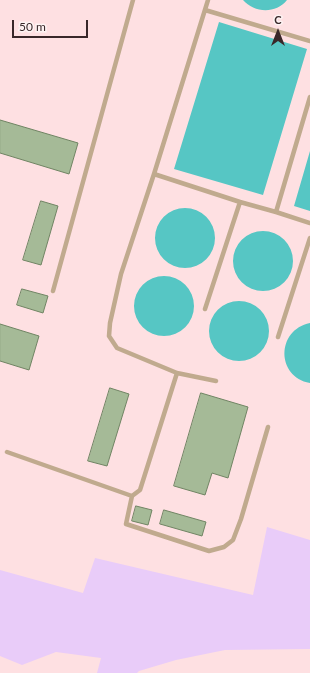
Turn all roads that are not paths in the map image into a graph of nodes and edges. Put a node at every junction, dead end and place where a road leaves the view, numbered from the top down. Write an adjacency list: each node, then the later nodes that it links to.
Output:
1 (134, 0): 11 (lane)
2 (208, 0): 3 (lane)
3 (205, 10): 4 (lane); 6 (lane)
4 (310, 41)
5 (310, 97): 8 (lane)
6 (154, 174): 7 (lane); 14 (lane)
7 (240, 202): 8 (lane); 12 (lane)
8 (276, 212): 9 (lane)
9 (310, 222)
10 (310, 238): 13 (lane)
11 (53, 291)
12 (205, 309)
13 (278, 337)
14 (177, 373): 15 (lane); 18 (lane)
15 (216, 381)
16 (268, 427): 18 (lane)
17 (7, 452): 18 (lane)
18 (132, 496)

